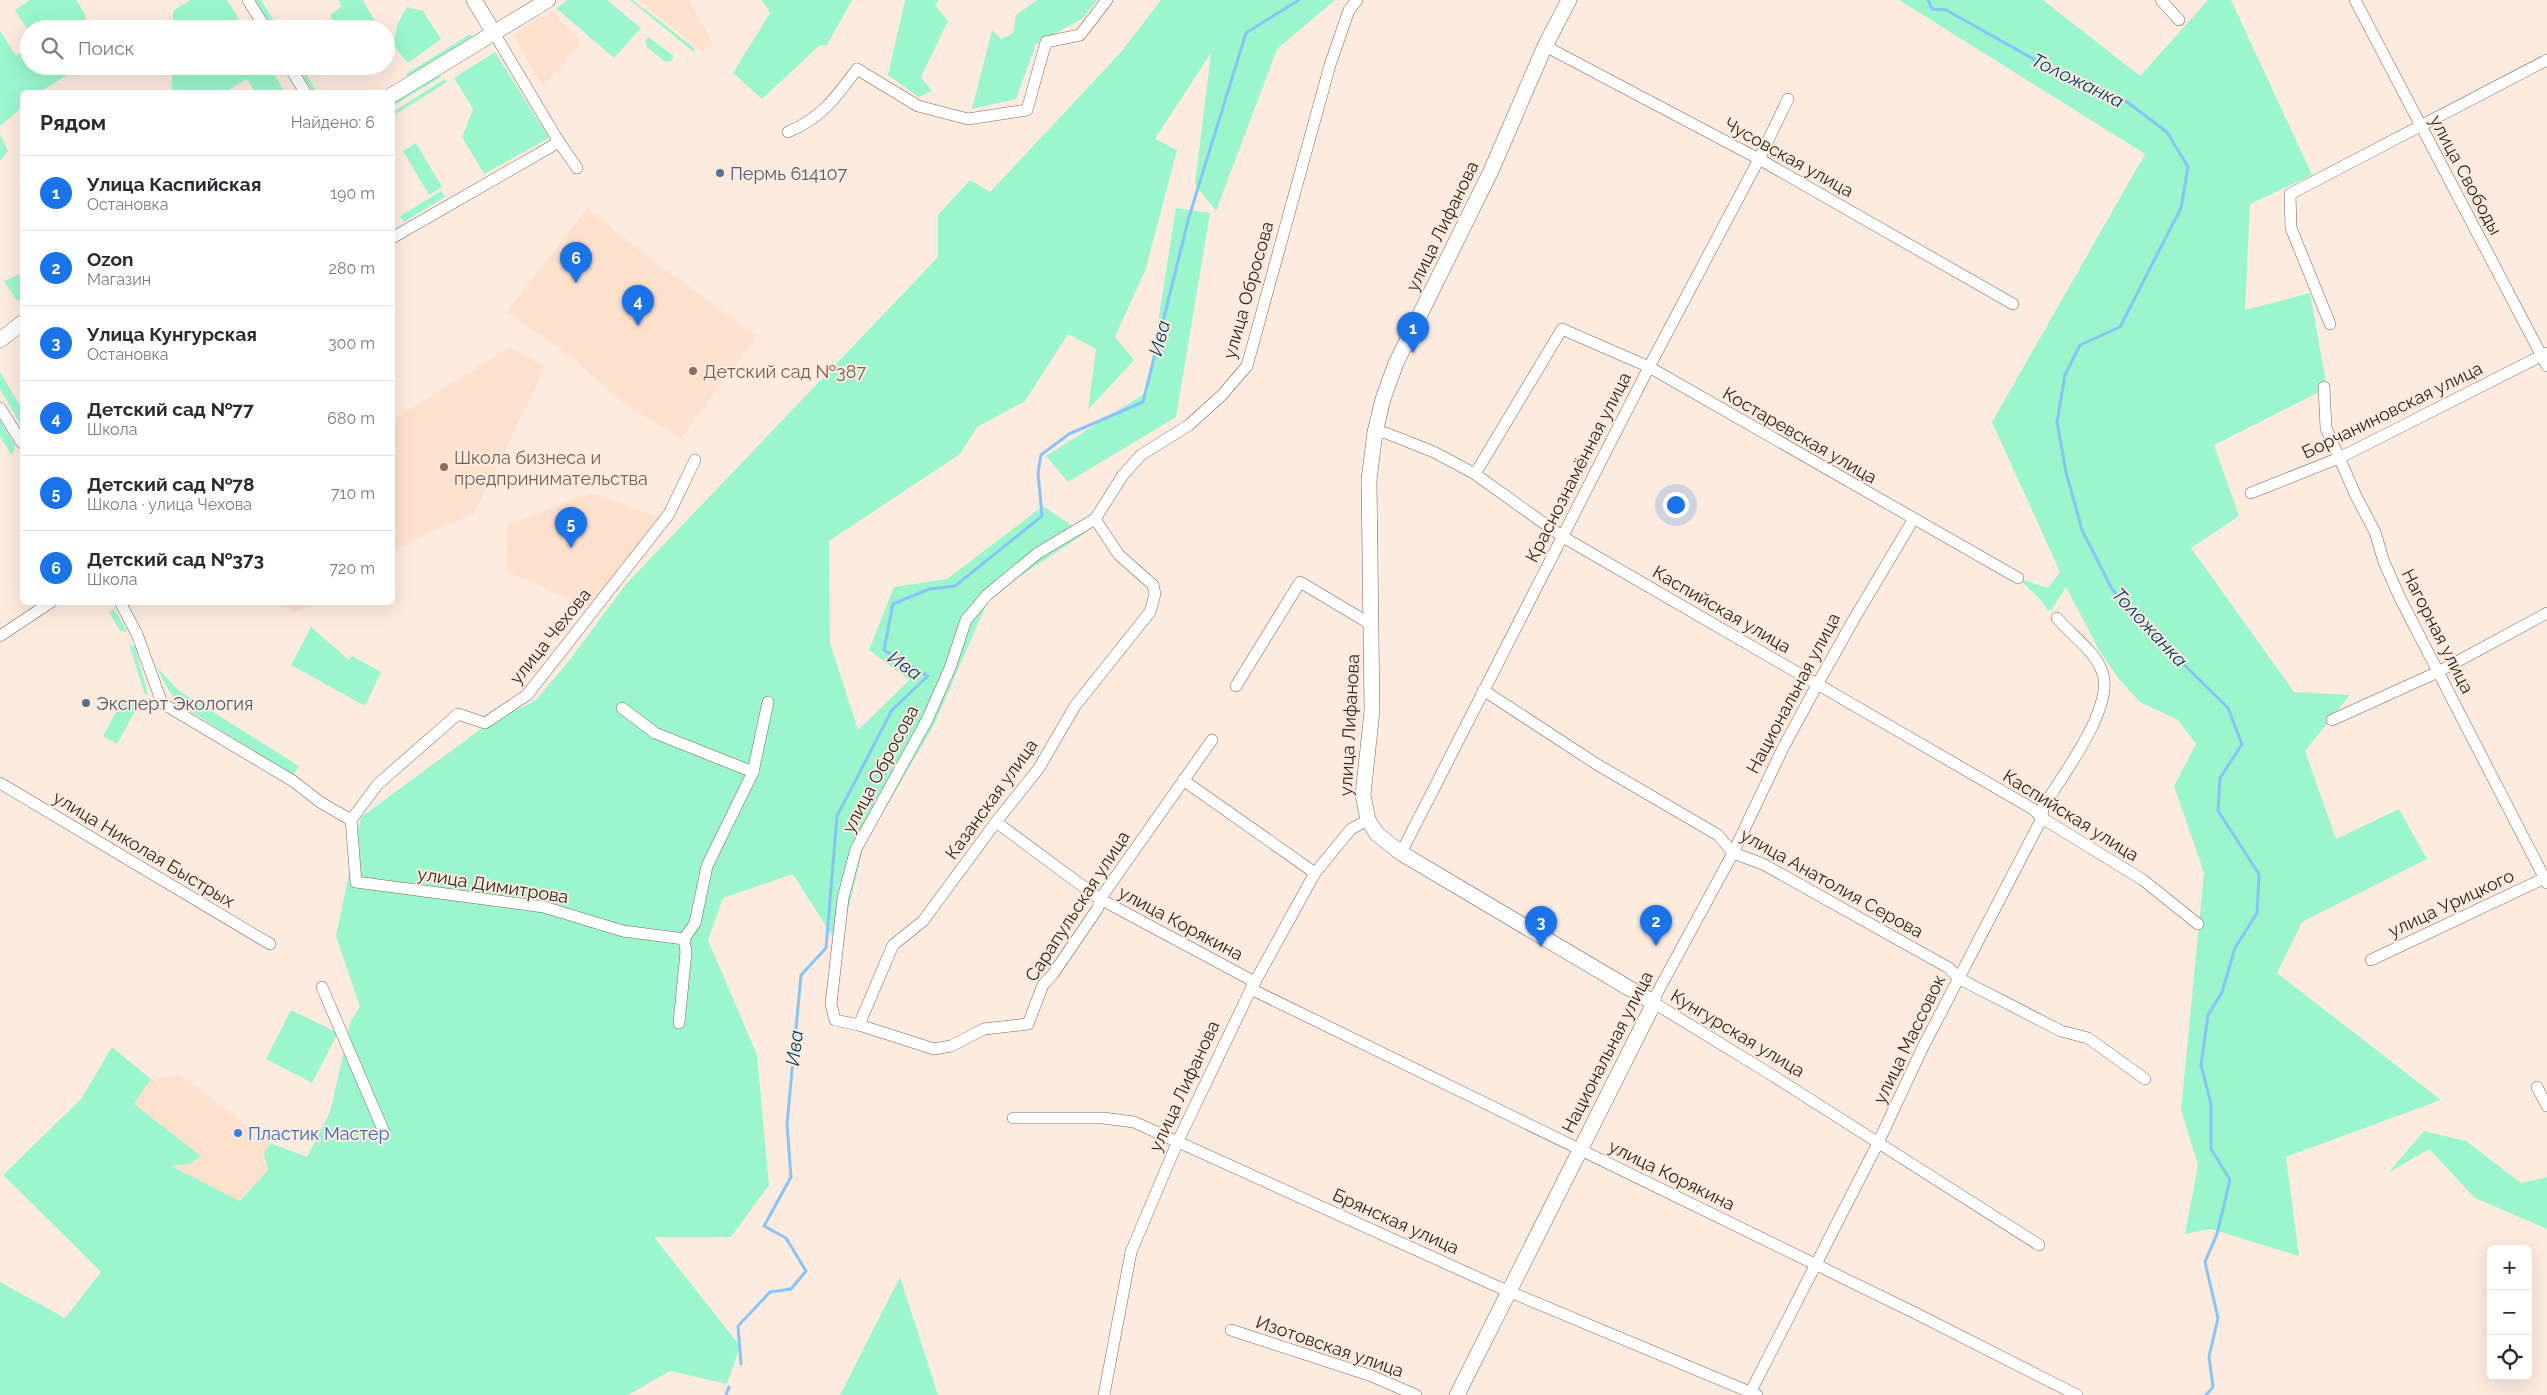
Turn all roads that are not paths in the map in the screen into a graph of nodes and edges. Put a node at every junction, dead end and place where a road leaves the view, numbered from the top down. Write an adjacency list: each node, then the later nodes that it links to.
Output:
1 (248, 0): 9 (street)
2 (474, 0): 11 (street)
3 (548, 0): 11 (street)
4 (1107, 0): 19 (street)
5 (1357, 0): 38 (street, улица Обросова)
6 (1569, 0): 12 (street, улица Лифанова)
7 (2161, 0): 10 (street)
8 (2355, 0): 18 (street, улица Свободы)
9 (260, 20)
10 (2179, 20)
11 (494, 33): 16 (street); 20 (street)
12 (1545, 46): 21 (street, Чусовская улица); 32 (street, улица Лифанова)
13 (2547, 60): 18 (street)
14 (294, 75): 15 (street)
15 (304, 90)
16 (395, 93)
17 (1788, 98): 21 (street, Краснознамённая улица)
18 (2420, 128): 25 (street); 28 (street, улица Свободы)
19 (788, 132)
20 (559, 142): 22 (street); 23 (street)
21 (1759, 159): 24 (street, Чусовская улица); 29 (street, Краснознамённая улица)
22 (577, 168)
23 (395, 236)
24 (2013, 304)
25 (2330, 324)
26 (20, 325): 27 (street)
27 (0, 340)
28 (2545, 359): 34 (street, Борчаниновская улица)
29 (1649, 367): 36 (street, Костаревская улица); 39 (street, Костаревская улица); 40 (street, Краснознамённая улица)
30 (2324, 387): 34 (street, Нагорная улица)
31 (0, 408): 33 (street)
32 (1375, 432): 36 (street, Каспийская улица); 46 (street, улица Лифанова)
33 (20, 440)
34 (2339, 458): 37 (street, Борчаниновская улица); 48 (street, Нагорная улица)
35 (695, 460): 60 (street, улица Чехова)
36 (1475, 474): 40 (street, Каспийская улица)
37 (2250, 493)
38 (1095, 520): 62 (street, Казанская улица); 77 (street, улица Обросова)
39 (1913, 520): 41 (street, Костаревская улица); 49 (street, Национальная улица)
40 (1563, 536): 49 (street, Каспийская улица); 51 (street, Краснознамённая улица)
41 (2018, 578)
42 (46, 605): 47 (street)
43 (122, 605): 60 (street)
44 (2547, 613): 48 (street)
45 (2057, 618): 59 (street, улица Массовок)
46 (1372, 625): 50 (street); 61 (street, улица Лифанова)
47 (0, 636)
48 (2438, 672): 54 (street); 66 (street, Нагорная улица)
49 (1817, 685): 59 (street, Каспийская улица); 64 (street, Национальная улица)
50 (1236, 686)
51 (1483, 690): 63 (street, Краснознамённая улица); 64 (street, улица Анатолия Серова)
52 (768, 702): 56 (street)
53 (622, 708): 56 (street)
54 (2332, 720)
55 (1212, 740): 57 (street, Сарапульская улица)
56 (753, 772): 69 (street)
57 (1183, 780): 65 (street); 67 (street, Сарапульская улица)
58 (0, 783): 70 (street, улица Николая Быстрых)
59 (2042, 818): 68 (street, Каспийская улица); 72 (street, улица Массовок)
60 (351, 820): 69 (street, улица Димитрова)
61 (1368, 820): 63 (street, Кунгурская улица); 65 (street, улица Лифанова)
62 (996, 822): 67 (street, улица Корякина); 77 (street, Казанская улица)
63 (1401, 853): 75 (street, Кунгурская улица)
64 (1733, 853): 72 (street, улица Анатолия Серова); 75 (street, Национальная улица)
65 (1315, 873): 73 (street, улица Лифанова)
66 (2546, 880): 71 (street, улица Урицкого)
67 (1100, 899): 73 (street, улица Корякина); 77 (street, Сарапульская улица)
68 (2198, 924)
69 (684, 939): 76 (street)
70 (270, 944)
71 (2370, 960)
72 (1958, 978): 78 (street, улица Анатолия Серова); 84 (street, улица Массовок)
73 (1253, 986): 83 (street, улица Лифанова); 85 (street, улица Корякина)
74 (322, 987): 82 (street)
75 (1654, 1004): 84 (street, Кунгурская улица); 85 (street, Национальная улица)
76 (679, 1024)
77 (859, 1025)
78 (2145, 1079)
79 (2537, 1088): 80 (street)
80 (2547, 1106)
81 (1013, 1118): 83 (street, Брянская улица)
82 (384, 1132)
83 (1178, 1142): 88 (street, Брянская улица); 91 (street, улица Лифанова)
84 (1878, 1143): 86 (street, Кунгурская улица); 87 (street, улица Массовок)
85 (1579, 1148): 87 (street, улица Корякина); 88 (street, Национальная улица)
86 (2039, 1245)
87 (1814, 1264): 90 (street, улица Массовок); 94 (street, улица Корякина)
88 (1508, 1290): 90 (street, Брянская улица); 93 (street, Национальная улица)
89 (1231, 1330): 92 (street, Изотовская улица)
90 (1752, 1394)
91 (1104, 1395)
92 (1416, 1395)
93 (1457, 1395)
94 (2077, 1395)

